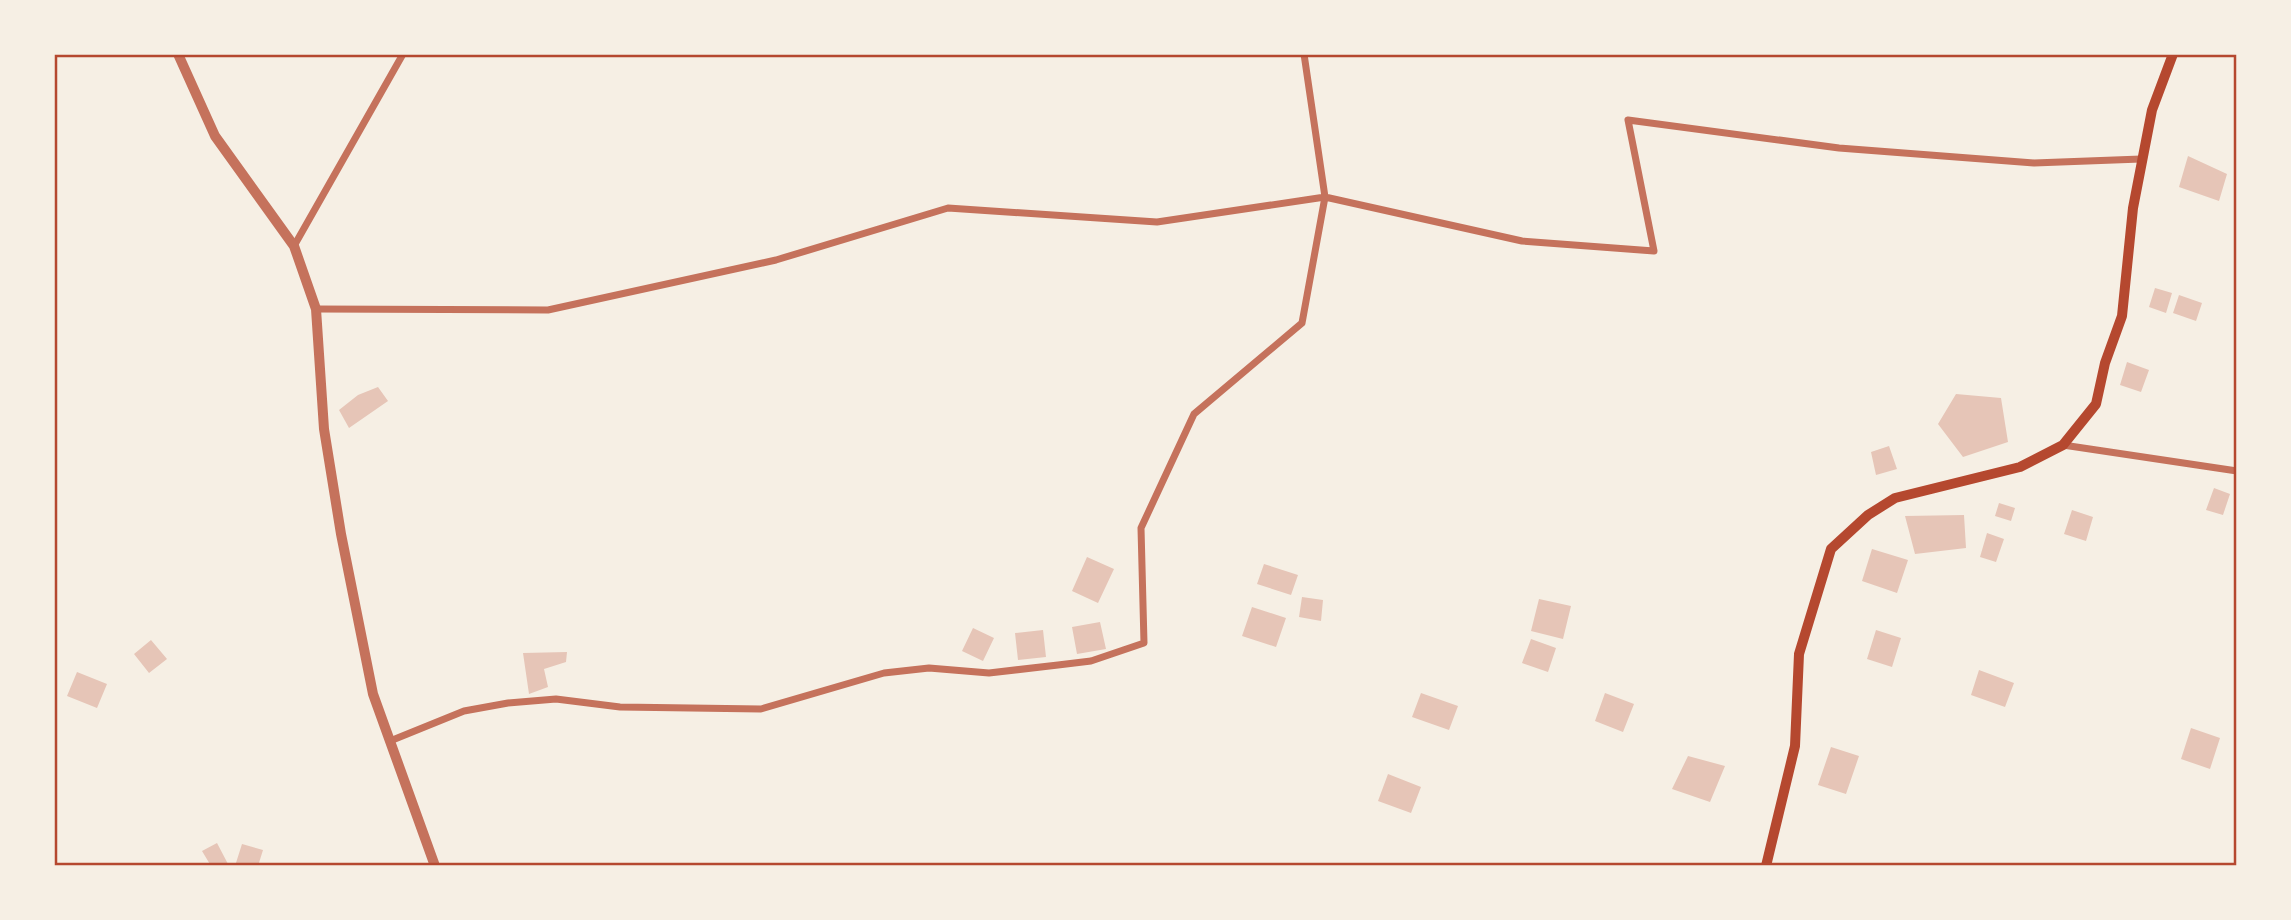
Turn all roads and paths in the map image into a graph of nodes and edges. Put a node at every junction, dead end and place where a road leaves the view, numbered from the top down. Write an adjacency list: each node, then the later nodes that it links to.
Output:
1 (178, 54): 7 (street)
2 (403, 54): 7 (street)
3 (1304, 54): 6 (street)
4 (2173, 54): 5 (main road)
5 (2141, 159): 6 (street); 9 (main road)
6 (1325, 197): 8 (street); 11 (street)
7 (294, 246): 8 (street)
8 (316, 309): 11 (street)
9 (2063, 445): 10 (street); 13 (main road)
10 (2237, 471)
11 (390, 741): 12 (street)
12 (435, 866)
13 (1766, 866)

